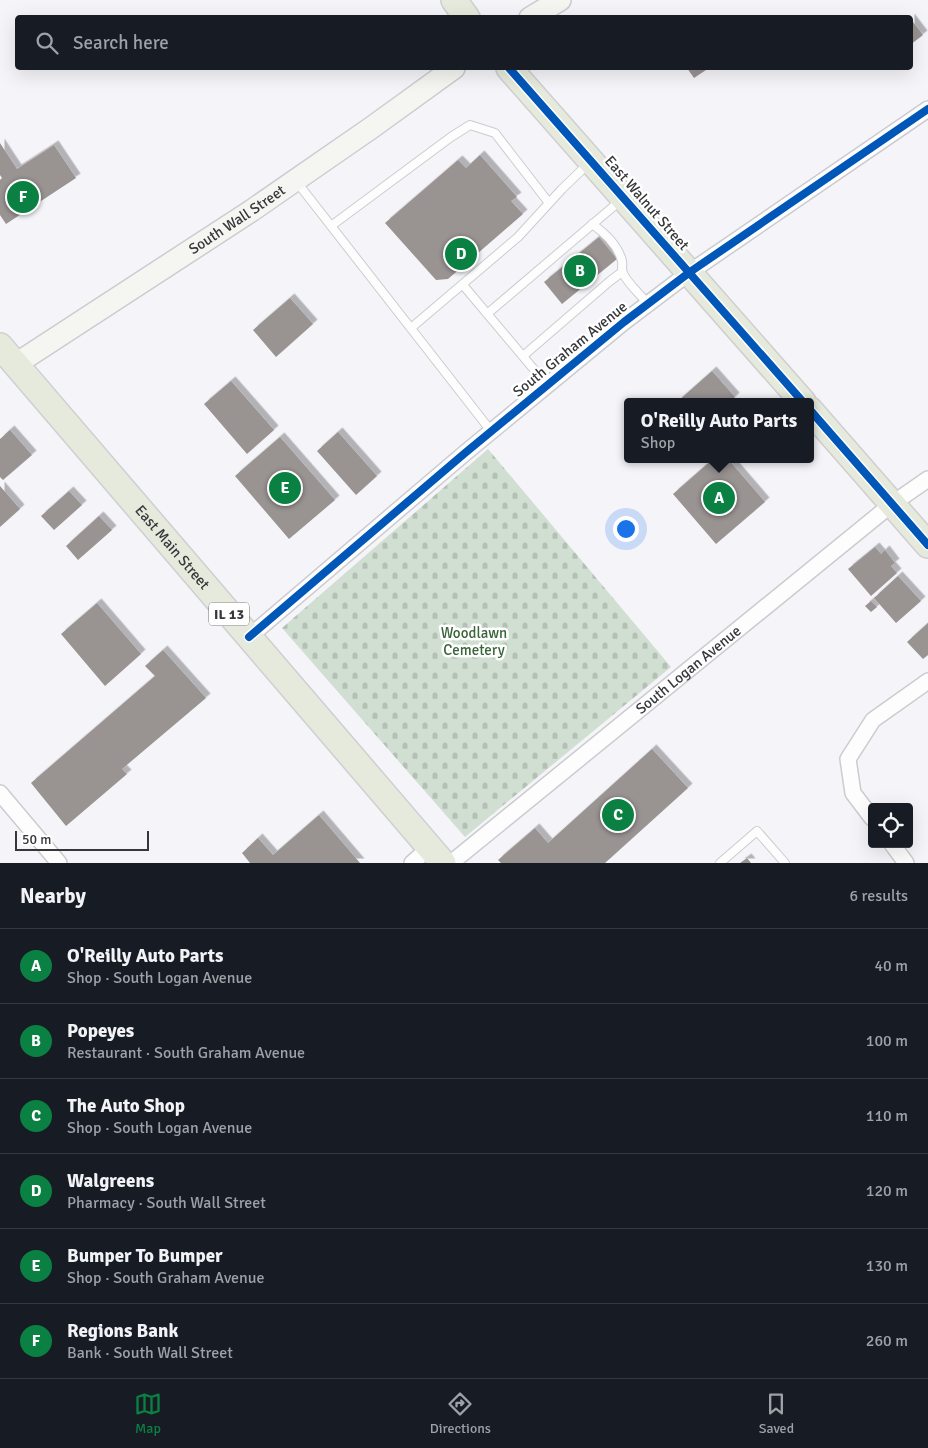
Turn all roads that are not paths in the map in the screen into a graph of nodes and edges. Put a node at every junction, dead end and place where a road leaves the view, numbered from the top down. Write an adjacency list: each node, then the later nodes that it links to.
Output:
1 (454, 0): 3 (highway)
2 (560, 0): 4 (main road)
3 (466, 15)
4 (535, 15)
5 (451, 70): 9 (main road, South Wall Street)
6 (511, 70): 8 (highway, East Walnut Street)
7 (928, 109): 15 (street, South Graham Avenue)
8 (592, 160): 10 (highway, East Walnut Street); 11 (lane)
9 (296, 180): 13 (lane); 20 (main road, South Wall Street)
10 (624, 197): 12 (lane); 15 (highway, East Walnut Street)
11 (549, 203): 13 (lane); 16 (lane)
12 (592, 224): 14 (lane); 18 (lane)
13 (331, 226): 19 (lane)
14 (622, 272): 17 (lane); 21 (lane)
15 (690, 272): 17 (street, South Graham Avenue); 23 (highway, East Walnut Street)
16 (463, 285): 18 (lane); 19 (lane)
17 (648, 304): 22 (street, South Graham Avenue)
18 (487, 314): 21 (lane)
19 (411, 328): 25 (lane)
20 (8, 355): 29 (highway, East Main Street / IL 13)
21 (523, 356): 22 (lane)
22 (547, 385): 25 (street, South Graham Avenue)
23 (800, 398)
24 (814, 415): 27 (highway)
25 (491, 431): 29 (street, South Graham Avenue)
26 (928, 479): 27 (street, South Logan Avenue)
27 (892, 504): 28 (highway); 36 (street, South Logan Avenue)
28 (928, 545)
29 (249, 637): 34 (highway, East Main Street / IL 13)
30 (928, 681): 32 (street)
31 (0, 793): 35 (street)
32 (868, 813)
33 (895, 848): 39 (street)
34 (428, 858)
35 (59, 863)
36 (451, 863)
37 (720, 863): 38 (lane)
38 (786, 863)
39 (906, 863)

